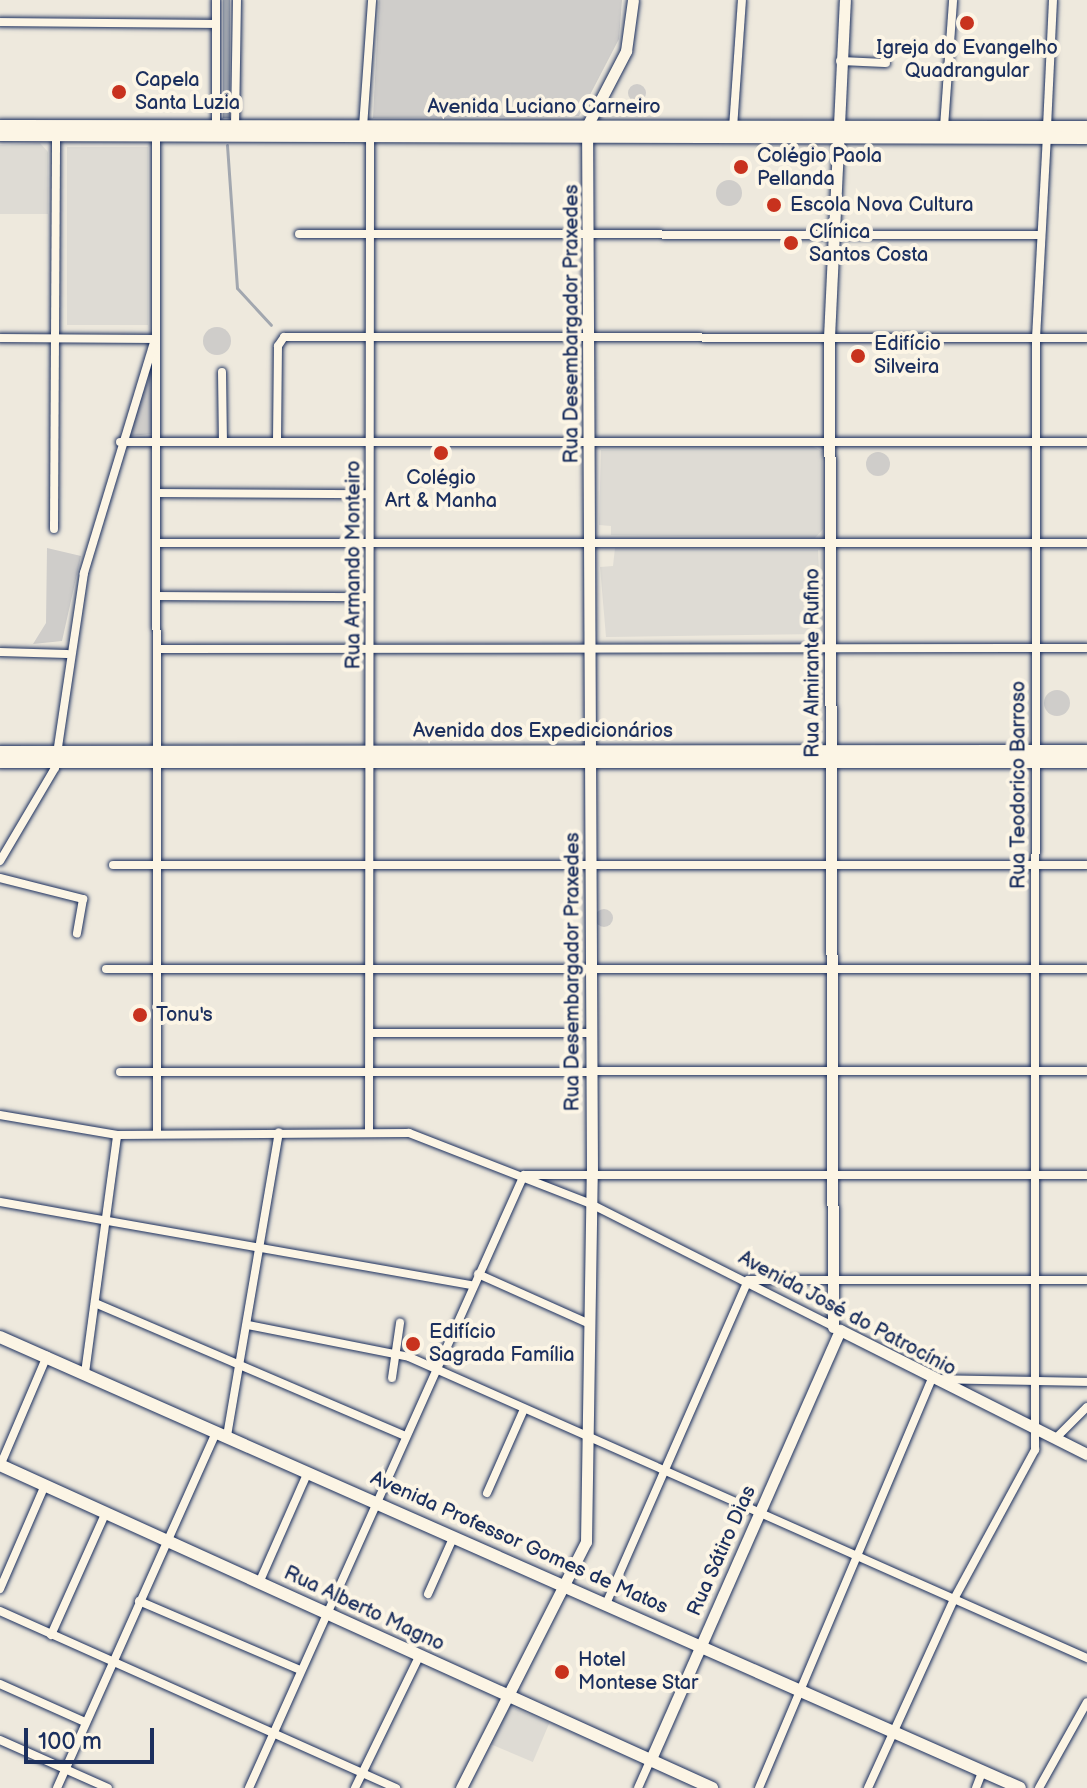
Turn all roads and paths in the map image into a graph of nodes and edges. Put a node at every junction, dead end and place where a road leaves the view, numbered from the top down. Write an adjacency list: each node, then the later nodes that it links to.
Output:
1 (216, 0): 10 (street)
2 (237, 0): 17 (street)
3 (372, 0): 19 (street, Rua Armando Monteiro)
4 (633, 0): 18 (street)
5 (742, 0): 16 (street)
6 (845, 0): 11 (street, Rua Almirante Rufino)
7 (953, 0): 14 (street)
8 (1053, 0): 22 (street, Rua Teodorico Barroso)
9 (0, 22): 10 (street)
10 (215, 24): 17 (street)
11 (840, 61): 12 (street); 21 (street, Rua Almirante Rufino)
12 (886, 63)
13 (0, 126): 17 (main road, Avenida Luciano Carneiro)
14 (944, 127): 21 (main road, Avenida Luciano Carneiro); 22 (main road, Avenida Luciano Carneiro)
15 (1087, 127): 22 (main road, Avenida Luciano Carneiro)
16 (733, 128): 20 (main road, Avenida Luciano Carneiro); 21 (main road, Avenida Luciano Carneiro)
17 (226, 129): 19 (main road, Avenida Luciano Carneiro); 25 (main road, Avenida Luciano Carneiro)
18 (589, 131): 19 (main road, Avenida Luciano Carneiro); 20 (main road, Avenida Luciano Carneiro); 28 (street, Rua Desembargador Praxedes)
19 (366, 132): 27 (street, Rua Armando Monteiro)
20 (674, 132): 21 (main road, Avenida Luciano Carneiro)
21 (834, 132): 22 (main road, Avenida Luciano Carneiro); 30 (street, Rua Almirante Rufino)
22 (1047, 132): 26 (main road, Avenida Luciano Carneiro); 31 (street, Rua Teodorico Barroso)
23 (0, 135): 24 (main road, Avenida Luciano Carneiro)
24 (56, 136): 25 (main road, Avenida Luciano Carneiro); 38 (street)
25 (156, 137): 39 (street)
26 (1087, 138)
27 (370, 233): 28 (street); 29 (street); 32 (street, Rua Armando Monteiro)
28 (590, 233): 30 (street); 35 (street, Rua Desembargador Praxedes)
29 (299, 234)
30 (830, 234): 31 (street); 33 (street, Rua Almirante Rufino)
31 (1041, 235): 36 (street, Rua Teodorico Barroso)
32 (369, 337): 35 (street); 41 (street); 42 (street, Rua Armando Monteiro)
33 (829, 337): 35 (street); 36 (street); 46 (street, Rua Almirante Rufino)
34 (0, 338): 38 (street)
35 (590, 338): 45 (street, Rua Desembargador Praxedes)
36 (1036, 338): 37 (street); 47 (street, Rua Teodorico Barroso)
37 (1087, 338)
38 (57, 339): 39 (street); 52 (street)
39 (155, 339): 43 (street); 48 (street)
40 (222, 372): 44 (street)
41 (277, 440): 42 (street); 44 (street)
42 (369, 440): 45 (street); 51 (street, Rua Armando Monteiro)
43 (157, 441): 44 (street); 48 (street); 50 (street)
44 (223, 441)
45 (588, 441): 46 (street); 57 (street, Rua Desembargador Praxedes)
46 (831, 441): 47 (street); 58 (street, Rua Almirante Rufino)
47 (1035, 441): 49 (street); 54 (street, Rua Teodorico Barroso)
48 (120, 442): 68 (street)
49 (1087, 442)
50 (158, 493): 51 (street); 53 (street)
51 (369, 494): 56 (street, Rua Armando Monteiro)
52 (54, 529)
53 (159, 543): 56 (street); 59 (street)
54 (1035, 543): 55 (street); 58 (street); 62 (street, Rua Teodorico Barroso)
55 (1087, 543)
56 (370, 544): 57 (street); 60 (street, Rua Armando Monteiro)
57 (588, 544): 58 (street); 61 (street, Rua Desembargador Praxedes)
58 (831, 544): 66 (street, Rua Almirante Rufino)
59 (158, 596): 60 (street); 64 (street)
60 (369, 597): 65 (street, Rua Armando Monteiro)
61 (589, 647): 65 (street); 66 (street); 71 (street, Rua Desembargador Praxedes)
62 (1035, 648): 63 (street); 66 (street); 72 (street, Rua Teodorico Barroso)
63 (1087, 648)
64 (158, 649): 65 (street); 74 (street)
65 (370, 649): 76 (street, Rua Armando Monteiro)
66 (831, 649): 75 (street, Rua Almirante Rufino)
67 (0, 652): 68 (street)
68 (67, 654): 73 (street)
69 (1087, 751): 72 (main road, Avenida dos Expedicionários)
70 (0, 752): 73 (main road, Avenida dos Expedicionários)
71 (590, 756): 75 (main road, Avenida dos Expedicionários); 76 (main road, Avenida dos Expedicionários); 82 (street, Rua Desembargador Praxedes)
72 (1035, 756): 75 (main road, Avenida dos Expedicionários); 78 (main road, Avenida dos Expedicionários); 87 (street, Rua Teodorico Barroso)
73 (56, 757): 74 (main road, Avenida dos Expedicionários); 77 (main road, Avenida dos Expedicionários); 79 (street)
74 (156, 757): 76 (main road, Avenida dos Expedicionários); 84 (street)
75 (830, 757): 81 (street, Rua Almirante Rufino)
76 (370, 758): 85 (street, Rua Armando Monteiro)
77 (0, 762)
78 (1087, 762)
79 (3, 849): 80 (street)
80 (0, 861)
81 (830, 862): 82 (street); 87 (street); 94 (street, Rua Almirante Rufino)
82 (591, 864): 85 (street); 90 (street, Rua Desembargador Praxedes)
83 (113, 865): 84 (street)
84 (157, 865): 85 (street); 91 (street)
85 (369, 865): 93 (street, Rua Armando Monteiro)
86 (1087, 865): 87 (street)
87 (1036, 866): 96 (street, Rua Teodorico Barroso)
88 (0, 878): 89 (street)
89 (77, 933)
90 (590, 967): 93 (street); 94 (street); 98 (street, Rua Desembargador Praxedes)
91 (155, 968): 92 (street); 93 (street); 102 (street)
92 (106, 969)
93 (370, 969): 97 (street, Rua Armando Monteiro)
94 (830, 969): 96 (street); 103 (street, Rua Almirante Rufino)
95 (1087, 969): 96 (street)
96 (1035, 970): 104 (street, Rua Teodorico Barroso)
97 (370, 1033): 98 (street); 105 (street, Rua Armando Monteiro)
98 (589, 1033): 99 (street, Rua Desembargador Praxedes)
99 (590, 1071): 103 (street); 105 (street); 111 (street, Rua Desembargador Praxedes)
100 (1087, 1071): 104 (street)
101 (120, 1072): 102 (street)
102 (156, 1072): 105 (street); 108 (street)
103 (829, 1072): 104 (street); 115 (street, Rua Almirante Rufino)
104 (1036, 1072): 113 (street, Rua Teodorico Barroso)
105 (369, 1073): 109 (street, Rua Armando Monteiro)
106 (0, 1115): 110 (street, Avenida José do Patrocínio)
107 (279, 1132): 108 (street, Avenida José do Patrocínio); 109 (street, Avenida José do Patrocínio); 119 (street)
108 (157, 1133): 110 (street, Avenida José do Patrocínio)
109 (369, 1133): 112 (street, Avenida José do Patrocínio)
110 (117, 1135): 118 (street)
111 (592, 1174): 112 (street); 115 (street); 117 (street, Rua Desembargador Praxedes)
112 (524, 1175): 117 (street, Avenida José do Patrocínio); 120 (street)
113 (1035, 1175): 114 (street); 115 (street); 123 (street, Rua Teodorico Barroso)
114 (1087, 1175)
115 (830, 1176): 121 (street, Rua Almirante Rufino)
116 (0, 1202): 118 (street)
117 (591, 1204): 122 (street, Avenida José do Patrocínio); 128 (street, Rua Desembargador Praxedes)
118 (105, 1217): 119 (street); 126 (street)
119 (262, 1246): 125 (street); 129 (street)
120 (478, 1274): 125 (street); 128 (street)
121 (830, 1278): 122 (street); 123 (street); 130 (street, Rua Almirante Rufino)
122 (748, 1280): 130 (street, Avenida José do Patrocínio); 150 (street)
123 (1035, 1280): 124 (street); 139 (street, Rua Teodorico Barroso)
124 (1087, 1280)
125 (472, 1285): 135 (street)
126 (95, 1303): 134 (street); 136 (street)
127 (400, 1323): 133 (street)
128 (590, 1324): 146 (street, Rua Desembargador Praxedes)
129 (248, 1325): 133 (street); 134 (street)
130 (836, 1328): 138 (street, Avenida José do Patrocínio); 155 (street, Rua Sátiro Dias)
131 (0, 1337): 132 (main road, Avenida Professor Gomes de Matos)
132 (47, 1356): 136 (main road, Avenida Professor Gomes de Matos); 149 (street)
133 (397, 1357): 135 (street); 137 (street)
134 (239, 1369): 144 (street); 145 (street)
135 (436, 1369): 142 (street); 145 (street)
136 (85, 1373): 144 (main road, Avenida Professor Gomes de Matos)
137 (392, 1378)
138 (932, 1379): 139 (street); 143 (street, Avenida José do Patrocínio); 159 (street)
139 (1035, 1381): 140 (street); 143 (street, Rua Teodorico Barroso)
140 (1087, 1382)
141 (1087, 1407): 147 (street)
142 (524, 1409): 146 (street); 153 (street)
143 (1037, 1433): 147 (street, Avenida José do Patrocínio); 164 (street)
144 (222, 1434): 151 (main road, Avenida Professor Gomes de Matos); 158 (street)
145 (405, 1436): 154 (street)
146 (588, 1436): 150 (street); 161 (street, Rua Desembargador Praxedes)
147 (1055, 1439): 148 (street, Avenida José do Patrocínio)
148 (1087, 1454)
149 (0, 1465): 152 (main road, Rua Alberto Magno)
150 (663, 1470): 155 (street); 166 (street)
151 (308, 1472): 154 (main road, Avenida Professor Gomes de Matos); 160 (street)
152 (45, 1485): 156 (main road, Rua Alberto Magno); 162 (street)
153 (487, 1493)
154 (377, 1502): 157 (main road, Avenida Professor Gomes de Matos); 168 (street)
155 (760, 1512): 159 (street); 170 (street, Rua Sátiro Dias)
156 (105, 1514): 158 (main road, Rua Alberto Magno); 169 (street)
157 (453, 1538): 161 (main road, Avenida Professor Gomes de Matos); 163 (street)
158 (168, 1541): 160 (main road, Rua Alberto Magno); 165 (street)
159 (852, 1555): 164 (street); 176 (street)
160 (259, 1583): 168 (main road, Rua Alberto Magno)
161 (569, 1588): 166 (main road, Avenida Professor Gomes de Matos); 177 (street, Rua Desembargador Praxedes)
162 (0, 1589)
163 (428, 1594)
164 (954, 1599): 172 (street); 180 (street)
165 (139, 1601): 173 (street); 174 (street)
166 (606, 1604): 170 (main road, Avenida Professor Gomes de Matos)
167 (0, 1611): 169 (street)
168 (326, 1613): 171 (main road, Rua Alberto Magno); 174 (street)
169 (51, 1635): 173 (street)
170 (699, 1645): 176 (main road, Avenida Professor Gomes de Matos); 183 (street, Rua Sátiro Dias)
171 (419, 1657): 177 (main road, Rua Alberto Magno); 185 (street)
172 (1087, 1658)
173 (111, 1664): 179 (street); 181 (street)
174 (300, 1670): 181 (street)
175 (0, 1684): 179 (street)
176 (795, 1688): 180 (main road, Avenida Professor Gomes de Matos); 195 (street)
177 (504, 1694): 183 (main road, Rua Alberto Magno); 192 (street, Rua Desembargador Praxedes)
178 (1087, 1702): 199 (street)
179 (85, 1722): 184 (street)
180 (890, 1730): 186 (main road, Avenida Professor Gomes de Matos); 196 (street)
181 (274, 1732): 185 (street); 189 (street)
182 (0, 1740): 184 (street)
183 (650, 1761): 193 (street, Rua Sátiro Dias); 194 (main road, Rua Alberto Magno)
184 (66, 1768): 187 (street); 188 (street)
185 (363, 1772): 190 (street); 191 (street)
186 (982, 1772): 197 (street); 198 (main road, Avenida Professor Gomes de Matos)
187 (57, 1788)
188 (108, 1788)
189 (249, 1788)
190 (355, 1788)
191 (396, 1788)
192 (461, 1788)
193 (638, 1788)
194 (712, 1788)
195 (759, 1788)
196 (868, 1788)
197 (976, 1788)
198 (1020, 1788)
199 (1039, 1788)

